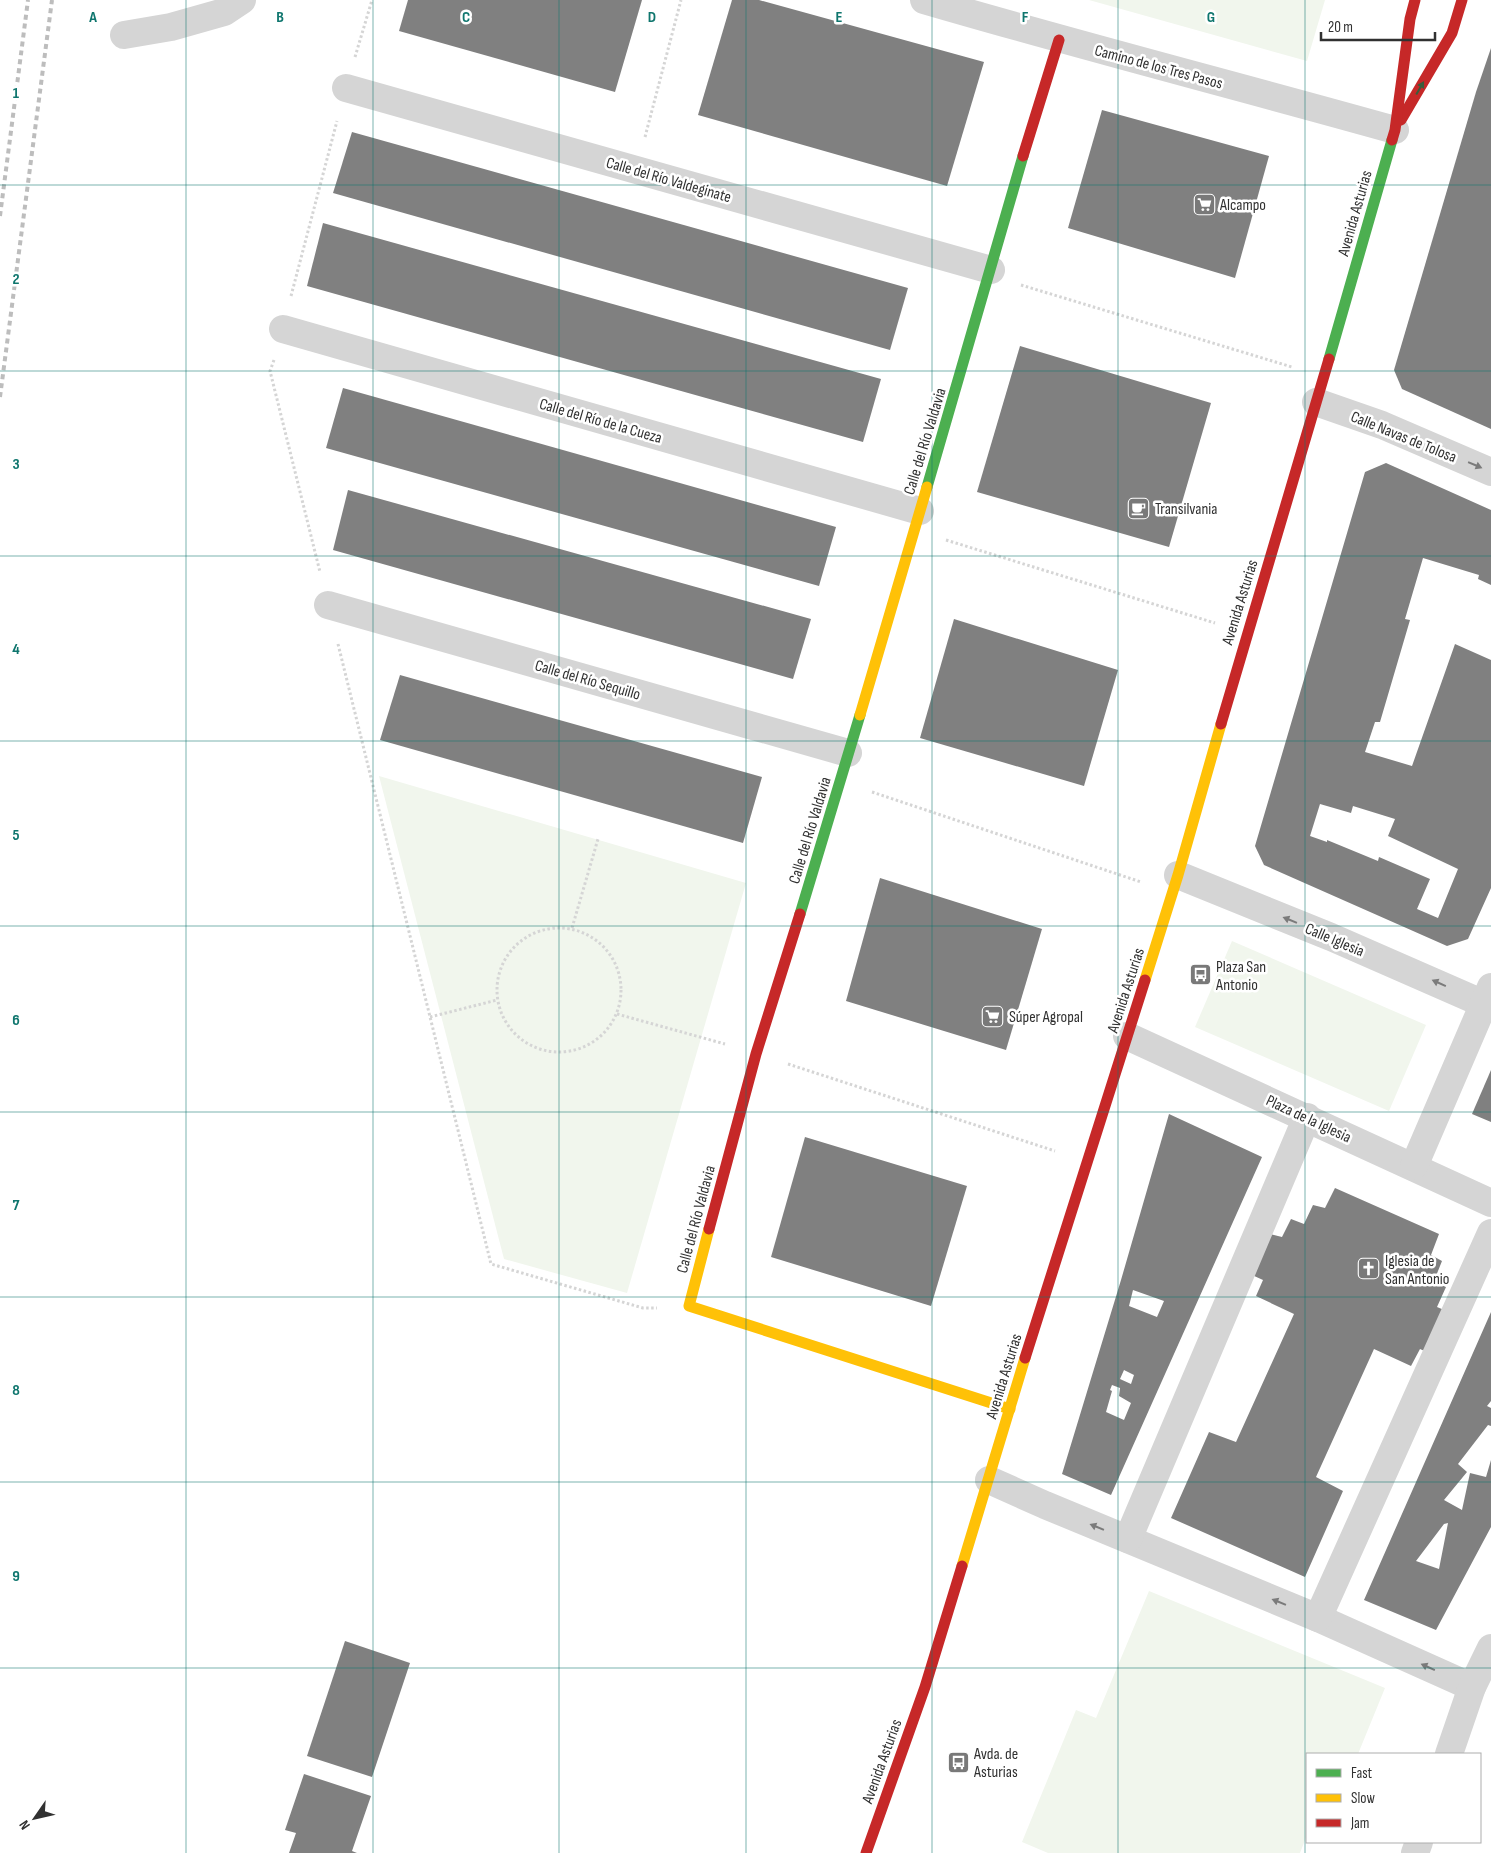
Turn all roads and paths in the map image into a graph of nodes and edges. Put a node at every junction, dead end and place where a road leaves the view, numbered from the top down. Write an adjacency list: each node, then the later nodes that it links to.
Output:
1 (242, 0): 7 (street)
2 (372, 0): 9 (path)
3 (681, 0): 11 (path)
4 (924, 0): 8 (street, Camino de los Tres Pasos)
5 (1415, 0): 10 (main road, Avenida Asturias)
6 (1462, 0): 10 (main road, Avenida Asturias, one-way to 6)
7 (124, 35)
8 (1059, 40): 10 (street, Camino de los Tres Pasos); 12 (main road, Calle del Río Valdavia)
9 (346, 88): 11 (street, Calle del Río Valdeginate); 13 (path)
10 (1395, 130): 14 (main road, Avenida Asturias)
11 (637, 170): 12 (street, Calle del Río Valdeginate)
12 (990, 273): 14 (path); 16 (main road, Calle del Río Valdavia)
13 (282, 330): 16 (street, Calle del Río de la Cueza); 17 (path)
14 (1320, 389): 15 (street, Calle Navas de Tolosa, one-way to 15); 18 (main road, Avenida Asturias)
15 (1491, 472)
16 (917, 521): 18 (path); 19 (main road, Calle del Río Valdavia)
17 (328, 605): 19 (street, Calle del Río Sequillo); 27 (path)
18 (1247, 633): 22 (main road, Avenida Asturias)
19 (848, 753): 20 (main road, Calle del Río Valdavia)
20 (841, 782): 22 (path); 29 (main road, Calle del Río Valdavia)
21 (598, 839): 23 (path)
22 (1175, 883): 24 (street, Calle Iglesia, one-way to 22); 28 (main road, Avenida Asturias)
23 (572, 928): 25 (path); 26 (path)
24 (1489, 999): 32 (street)
25 (497, 1000): 26 (path); 27 (path)
26 (617, 1014): 29 (path)
27 (430, 1017): 35 (path)
28 (1127, 1036): 30 (street, Plaza de la Iglesia); 31 (main road, Avenida Asturias)
29 (756, 1054): 31 (path); 35 (main road, Calle del Río Valdavia)
30 (1307, 1118): 32 (street, Plaza de la Iglesia); 38 (street)
31 (1087, 1162): 36 (main road, Avenida Asturias)
32 (1414, 1166): 33 (street, Plaza de la Iglesia)
33 (1491, 1203)
34 (1491, 1233): 39 (street)
35 (689, 1306): 36 (main road)
36 (1010, 1408): 37 (main road, Avenida Asturias)
37 (988, 1480): 38 (street, one-way to 37); 43 (main road, Avenida Asturias)
38 (1128, 1540): 39 (street, one-way to 38)
39 (1318, 1618): 41 (street, one-way to 39)
40 (1491, 1648): 41 (street)
41 (1472, 1687): 42 (street)
42 (1449, 1753)
43 (866, 1853)

